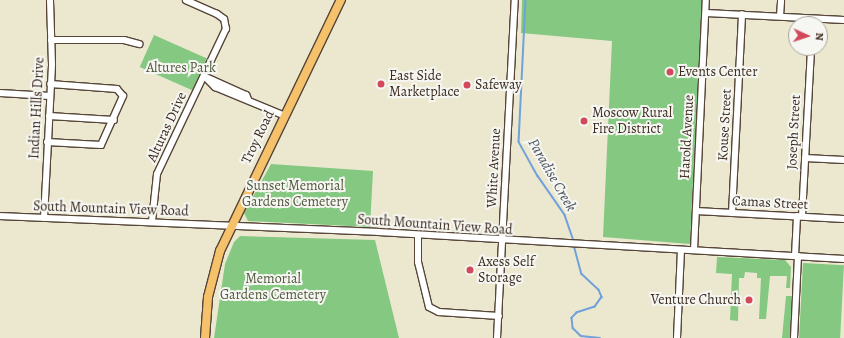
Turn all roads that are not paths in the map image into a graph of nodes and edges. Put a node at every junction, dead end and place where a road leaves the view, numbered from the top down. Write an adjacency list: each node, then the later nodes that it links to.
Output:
1 (50, 0): 13 (street, Indian Hills Drive)
2 (186, 0): 16 (street, Alturas Drive)
3 (341, 0): 20 (main road, Troy Road)
4 (515, 0): 35 (street, White Avenue)
5 (706, 0): 7 (street, Harold Avenue)
6 (781, 0): 9 (street)
7 (706, 13): 8 (street); 26 (street, Harold Avenue)
8 (742, 14): 9 (street); 27 (street, Kouse Street)
9 (780, 16): 10 (street)
10 (788, 17)
11 (828, 20): 12 (street)
12 (844, 20)
13 (51, 40): 14 (street); 17 (street, Indian Hills Drive)
14 (139, 44)
15 (811, 56): 24 (street, Joseph Street)
16 (204, 76): 20 (street); 32 (street, Alturas Drive)
17 (50, 84): 19 (street, Indian Hills Drive); 22 (street)
18 (0, 94): 19 (street)
19 (50, 96): 21 (street, Indian Hills Drive)
20 (284, 115): 33 (main road, Troy Road)
21 (49, 116): 22 (street); 23 (street, Indian Hills Drive)
22 (114, 120): 23 (street)
23 (47, 142): 30 (street, Indian Hills Drive)
24 (805, 158): 25 (street); 29 (street, Joseph Street)
25 (844, 160)
26 (696, 211): 27 (street, Camas Street); 37 (street, Harold Avenue)
27 (732, 213): 29 (street, Camas Street)
28 (0, 216): 30 (street, South Mountain View Road)
29 (799, 216): 31 (street, Camas Street); 38 (street, Joseph Street)
30 (44, 218): 32 (street, South Mountain View Road)
31 (844, 219)
32 (152, 221): 33 (street, South Mountain View Road)
33 (230, 226): 34 (street, South Mountain View Road); 41 (main road, Troy Road)
34 (418, 235): 35 (street, South Mountain View Road); 40 (street)
35 (502, 241): 36 (street, South Mountain View Road); 40 (street, White Avenue)
36 (681, 250): 37 (street, South Mountain View Road); 43 (street)
37 (694, 250): 38 (street, South Mountain View Road)
38 (797, 256): 39 (street, South Mountain View Road); 44 (street, Joseph Street)
39 (844, 258)
40 (499, 316): 42 (street, White Avenue)
41 (206, 338)
42 (497, 338)
43 (677, 338)
44 (794, 338)

